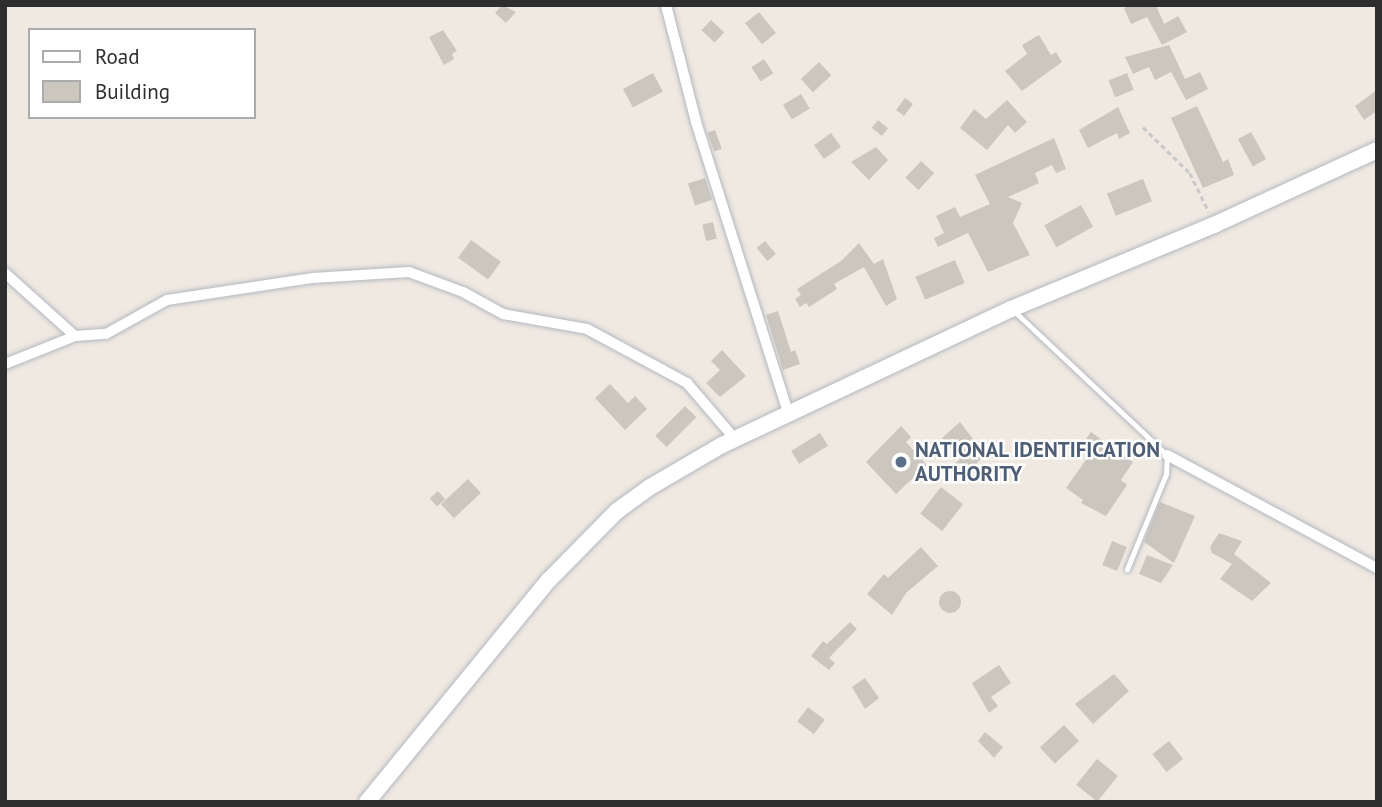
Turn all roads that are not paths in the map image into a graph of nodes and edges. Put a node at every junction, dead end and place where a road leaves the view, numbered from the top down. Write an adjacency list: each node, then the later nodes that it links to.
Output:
1 (666, 5): 7 (street)
2 (1377, 150): 4 (main road)
3 (5, 273): 5 (street)
4 (1012, 309): 7 (main road); 9 (lane)
5 (75, 336): 6 (street); 8 (street)
6 (5, 364)
7 (789, 415): 8 (main road)
8 (734, 439): 12 (main road)
9 (1167, 455): 10 (street); 11 (lane)
10 (1377, 568)
11 (1127, 569)
12 (367, 802)

